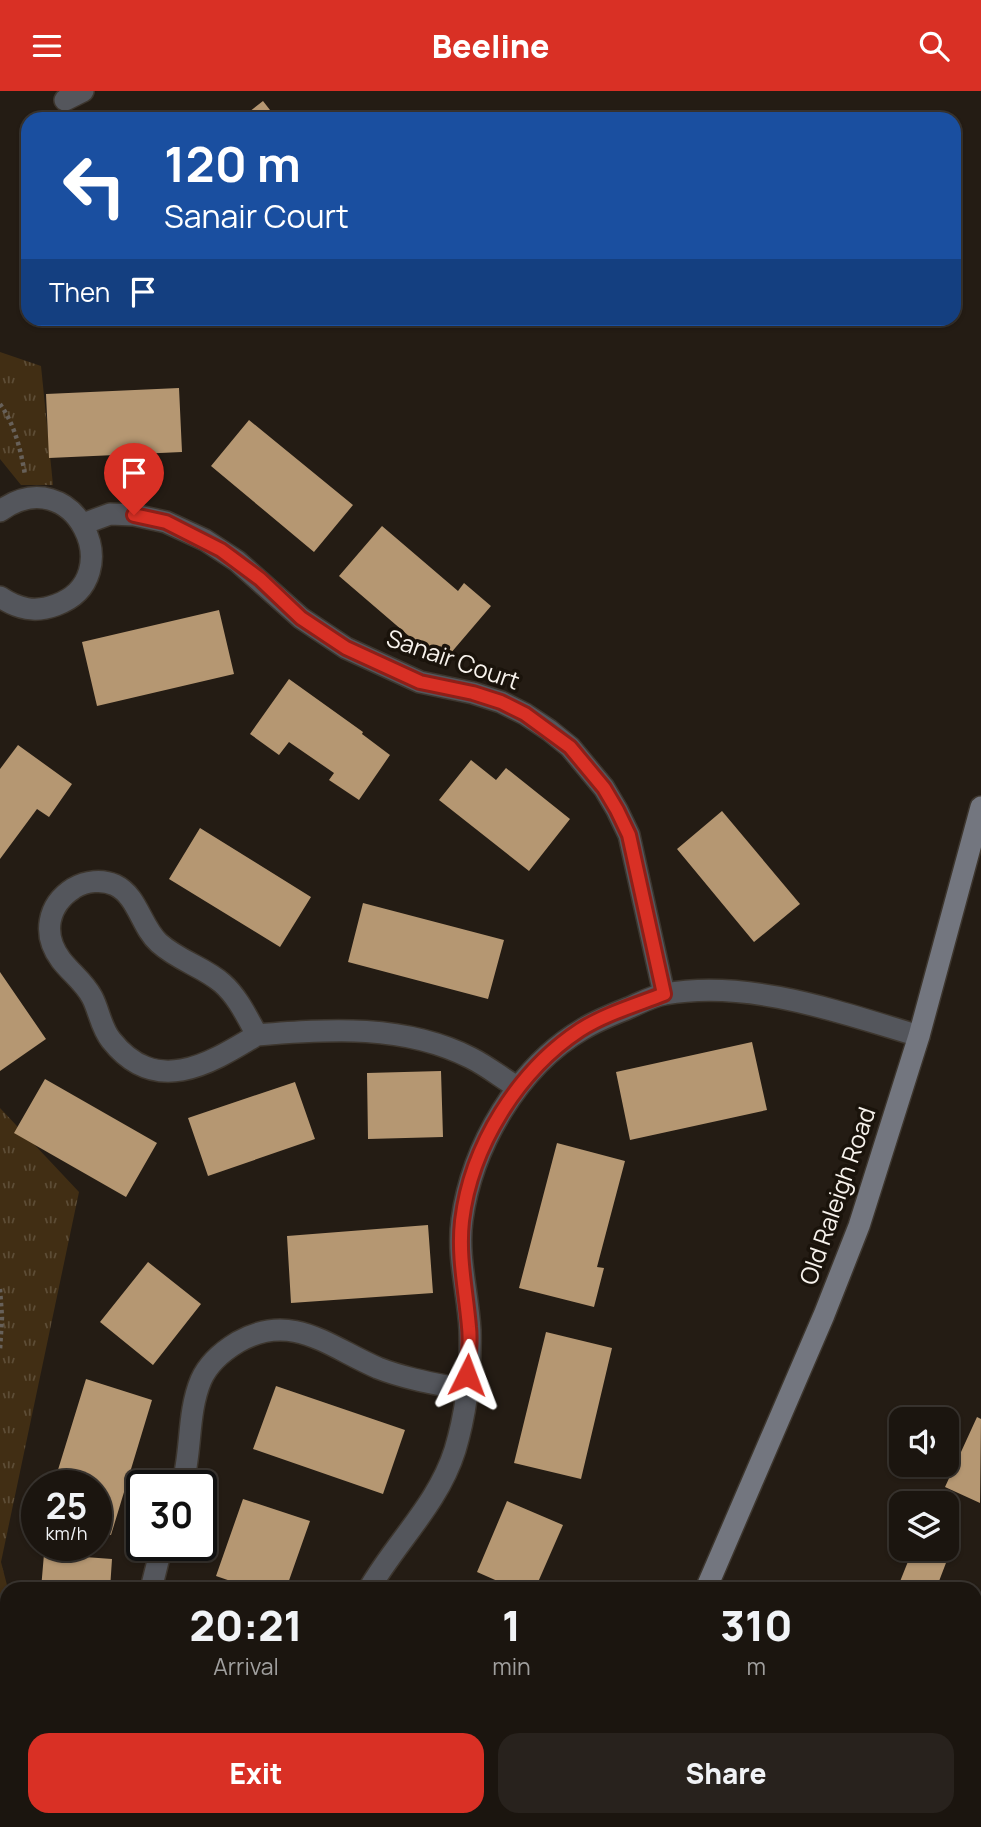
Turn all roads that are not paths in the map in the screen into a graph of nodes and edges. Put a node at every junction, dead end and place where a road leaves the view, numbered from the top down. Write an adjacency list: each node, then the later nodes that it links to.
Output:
1 (0, 511): 2 (street)
2 (83, 524): 3 (street); 5 (street, Sanair Court)
3 (0, 597)
4 (981, 807): 7 (main road, Old Raleigh Road)
5 (664, 994): 7 (street); 8 (street)
6 (257, 1035): 6 (street); 8 (street)
7 (919, 1035): 14 (main road, Old Raleigh Road)
8 (517, 1087): 9 (street)
9 (466, 1390): 10 (street); 13 (street)
10 (184, 1470)
11 (159, 1561): 12 (street)
12 (153, 1582)
13 (373, 1582)
14 (714, 1582)

